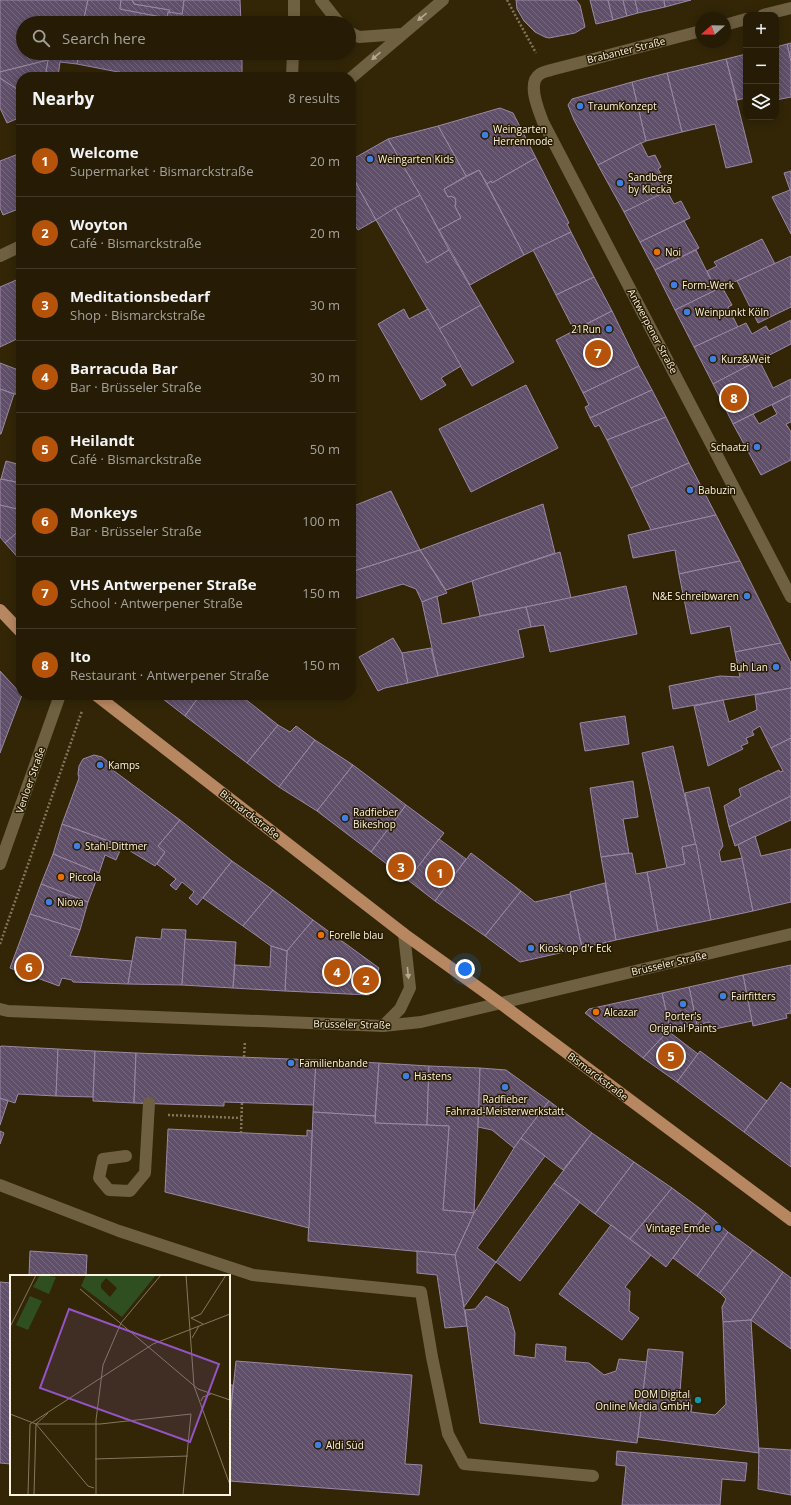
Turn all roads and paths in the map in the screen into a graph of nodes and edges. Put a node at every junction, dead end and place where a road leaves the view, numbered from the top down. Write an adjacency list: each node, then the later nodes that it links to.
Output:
1 (294, 0): 7 (street)
2 (321, 0): 8 (street)
3 (443, 0): 12 (street, one-way to 12)
4 (507, 0): 15 (path)
5 (791, 8): 6 (street)
6 (775, 12)
7 (294, 16)
8 (334, 16)
9 (743, 20): 10 (street)
10 (731, 23)
11 (695, 33): 15 (street, Brabanter Straße)
12 (401, 34): 13 (street); 17 (street, one-way to 17)
13 (356, 36)
14 (293, 60): 16 (street)
15 (551, 70): 20 (street, Antwerpener Straße)
16 (292, 72)
17 (356, 74)
18 (16, 248): 19 (street)
19 (0, 256)
20 (791, 597)
21 (0, 610): 22 (main road)
22 (16, 627)
23 (58, 700): 26 (street, Venloer Straße)
24 (102, 700): 27 (main road, Bismarckstraße)
25 (83, 710): 29 (path)
26 (0, 864)
27 (404, 934): 30 (main road, Bismarckstraße); 32 (street, one-way to 32)
28 (791, 934): 30 (street, Brüsseler Straße)
29 (0, 944)
30 (500, 1003): 32 (street, Brüsseler Straße); 39 (main road, Bismarckstraße)
31 (0, 1009): 32 (street, Brüsseler Straße)
32 (383, 1026)
33 (242, 1102): 35 (path)
34 (149, 1108): 35 (path); 37 (street)
35 (241, 1118): 36 (path)
36 (241, 1133)
37 (126, 1156)
38 (0, 1185): 40 (street)
39 (791, 1220)
40 (593, 1476)

